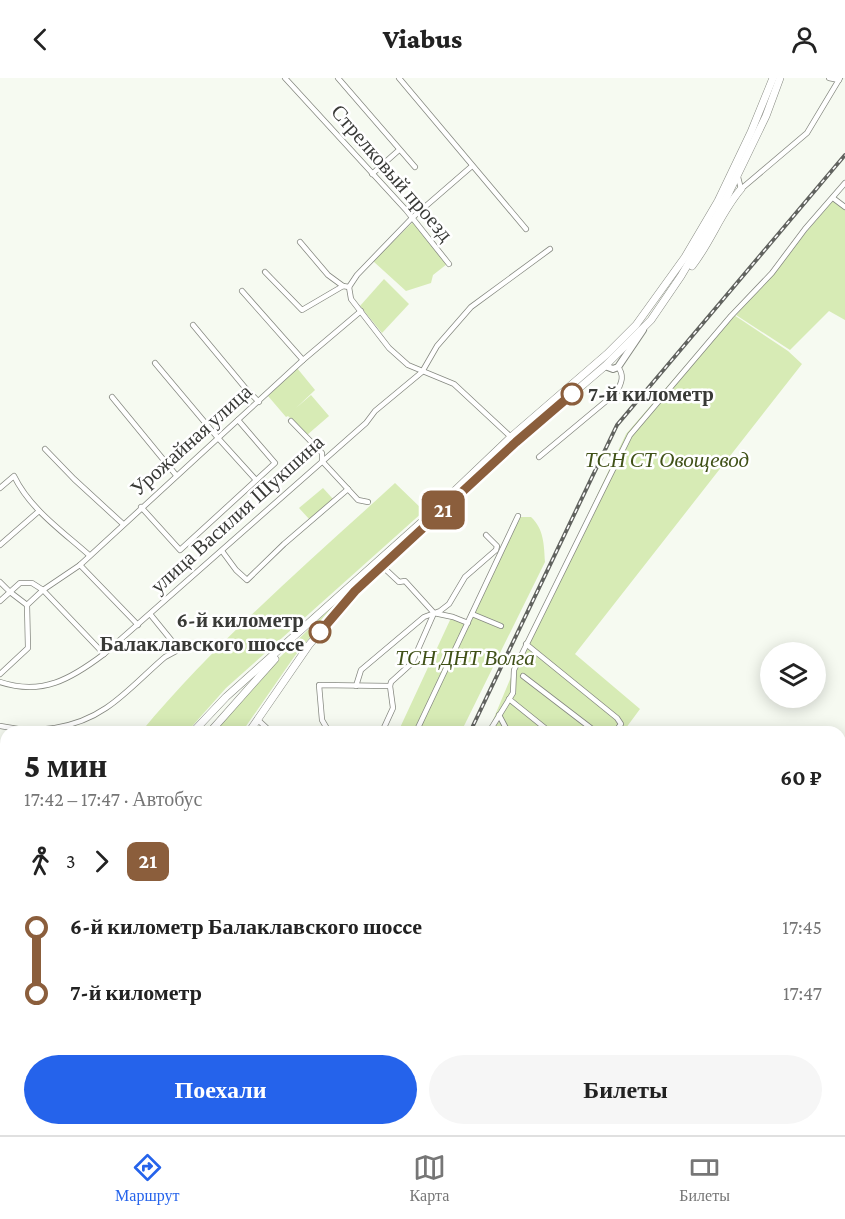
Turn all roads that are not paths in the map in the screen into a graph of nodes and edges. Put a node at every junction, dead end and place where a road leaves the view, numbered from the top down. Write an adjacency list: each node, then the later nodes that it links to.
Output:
1 (285, 78): 11 (street, Стрелковый проезд)
2 (338, 78): 8 (street)
3 (399, 78): 9 (street)
4 (772, 78): 30 (main road)
5 (780, 78): 12 (main road)
6 (829, 78): 7 (street)
7 (840, 79): 14 (street)
8 (399, 150): 10 (street); 11 (street)
9 (472, 166): 17 (street); 18 (street)
10 (415, 167)
11 (372, 174): 17 (street, Стрелковый проезд)
12 (738, 174): 14 (street); 23 (main road)
13 (845, 183): 15 (street)
14 (741, 189): 23 (main road)
15 (833, 198): 16 (street); 72 (street)
16 (845, 207)
17 (412, 218): 21 (street, Стрелковый проезд); 25 (street)
18 (526, 230)
19 (300, 242): 24 (street)
20 (550, 249): 35 (street, улица Василия Шукшина)
21 (449, 264)
22 (265, 272): 24 (street)
23 (681, 276): 29 (main road)
24 (343, 286): 25 (street)
25 (349, 287): 27 (street)
26 (242, 291): 31 (street)
27 (361, 311): 31 (street, Урожайная улица); 35 (street)
28 (193, 325): 37 (street)
29 (644, 326): 33 (main road); 34 (street)
30 (607, 354): 33 (main road); 41 (main road)
31 (303, 360): 37 (street, Урожайная улица)
32 (155, 363): 40 (street)
33 (605, 366): 34 (street); 41 (main road)
34 (618, 367): 43 (street)
35 (422, 372): 41 (street); 44 (street, улица Василия Шукшина)
36 (112, 397): 45 (street)
37 (259, 402): 38 (street, Урожайная улица)
38 (238, 420): 40 (street, Урожайная улица); 46 (street)
39 (291, 420): 44 (street)
40 (218, 438): 45 (street, Урожайная улица); 46 (street)
41 (513, 440): 59 (main road); 71 (main road)
42 (45, 449): 53 (street)
43 (539, 457)
44 (322, 460): 48 (street); 56 (street, улица Василия Шукшина)
45 (176, 476): 50 (street, Урожайная улица)
46 (256, 480): 50 (street)
47 (0, 488): 51 (street)
48 (348, 489): 49 (street); 56 (street)
49 (368, 502)
50 (141, 507): 53 (street, Урожайная улица)
51 (39, 510): 55 (street); 57 (street)
52 (518, 516): 67 (street)
53 (123, 524): 57 (street, Урожайная улица)
54 (486, 535): 65 (street)
55 (0, 545)
56 (222, 551): 66 (street, улица Василия Шукшина)
57 (88, 555): 58 (street, Урожайная улица)
58 (80, 565): 61 (street, Урожайная улица); 69 (street)
59 (382, 566): 65 (street); 81 (main road)
60 (0, 582): 62 (street)
61 (43, 590): 62 (street); 64 (street, Урожайная улица); 73 (street)
62 (10, 592): 63 (street); 64 (street)
63 (0, 602)
64 (27, 605): 74 (street)
65 (434, 613): 68 (street); 77 (street); 78 (street)
66 (150, 614): 69 (street, улица Василия Шукшина); 82 (street)
67 (472, 614): 68 (street); 70 (street)
68 (468, 623): 89 (street)
69 (138, 625): 73 (street, улица Василия Шукшина)
70 (501, 627)
71 (295, 637): 83 (main road); 84 (main road)
72 (526, 644): 79 (street); 94 (street)
73 (104, 654): 76 (street, улица Василия Шукшина)
74 (0, 674)
75 (523, 676): 93 (street)
76 (0, 682)
77 (356, 686): 78 (street); 87 (street)
78 (390, 686): 88 (street)
79 (510, 699): 80 (street); 92 (street)
80 (499, 715): 90 (street); 91 (street)
81 (258, 720): 85 (main road); 86 (street)
82 (58, 726)
83 (199, 726)
84 (215, 726)
85 (254, 726)
86 (264, 726)
87 (326, 726)
88 (385, 726)
89 (419, 726)
90 (493, 726)
91 (505, 726)
92 (543, 726)
93 (588, 726)
94 (620, 726)

